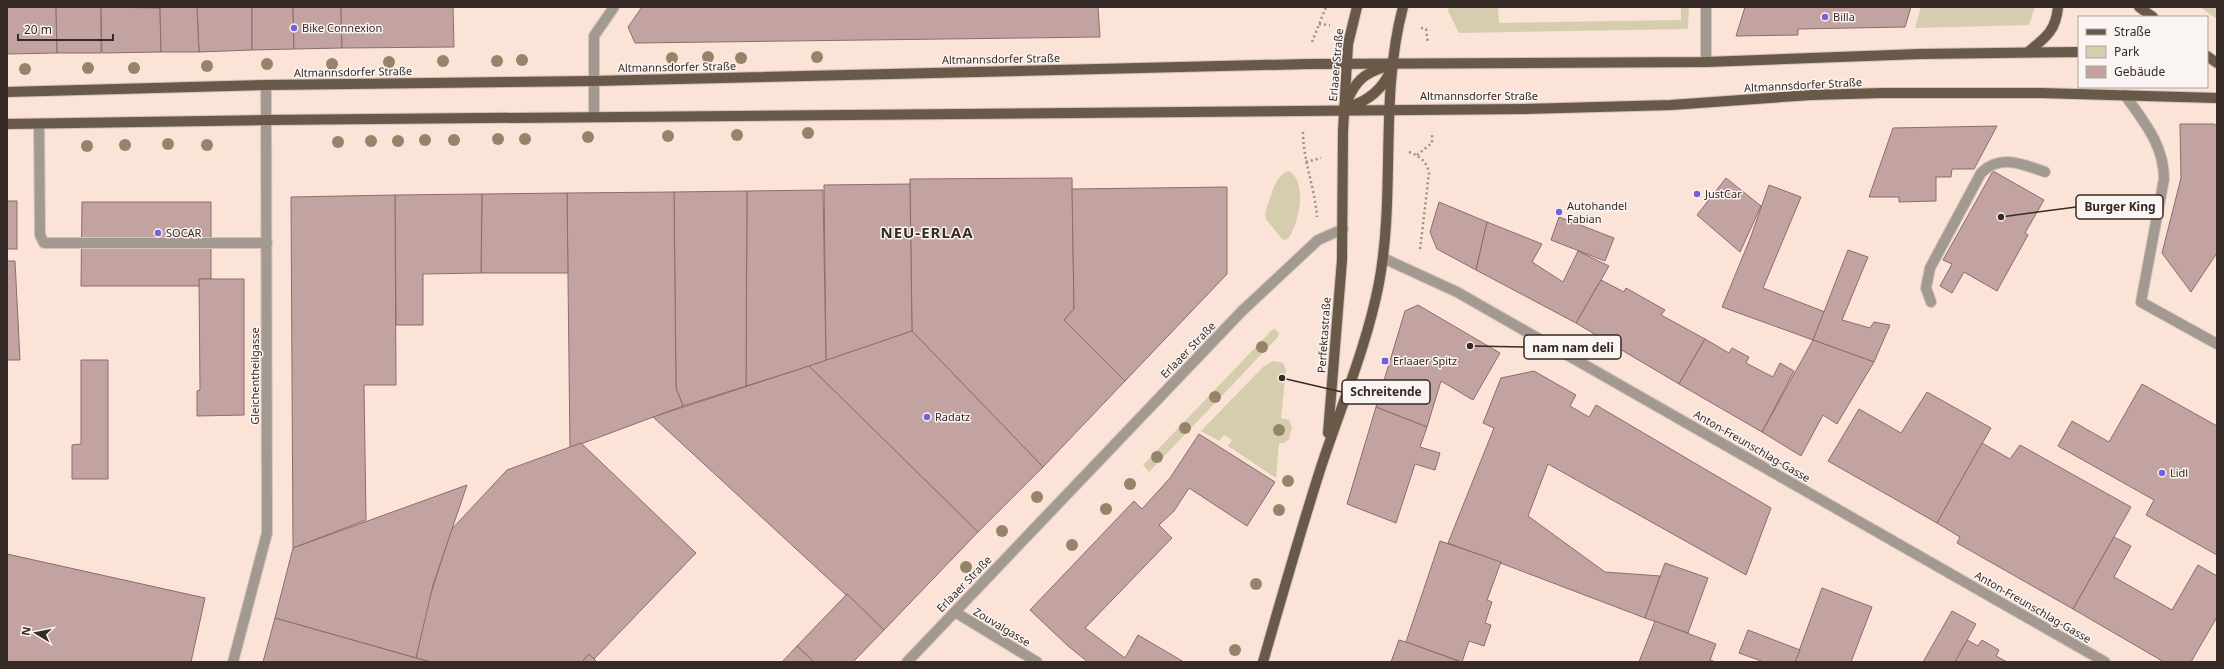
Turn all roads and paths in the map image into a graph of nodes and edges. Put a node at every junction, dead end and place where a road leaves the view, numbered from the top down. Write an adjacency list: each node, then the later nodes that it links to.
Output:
1 (614, 7): 16 (street)
2 (1357, 7): 13 (main road, Erlaaer Straße)
3 (1403, 7): 14 (main road)
4 (1706, 7): 11 (street)
5 (2058, 7): 8 (main road)
6 (2139, 7): 7 (main road)
7 (2152, 16)
8 (2028, 52): 9 (main road, Altmannsdorfer Straße); 11 (main road, Altmannsdorfer Straße)
9 (2078, 52)
10 (2208, 57): 12 (main road)
11 (1706, 62): 14 (main road, Altmannsdorfer Straße)
12 (2217, 63)
13 (1347, 64): 14 (main road, Altmannsdorfer Straße); 15 (main road, Altmannsdorfer Straße); 16 (main road, Altmannsdorfer Straße); 18 (main road); 25 (main road, Erlaaer Straße)
14 (1393, 64): 15 (main road, Altmannsdorfer Straße); 19 (main road, Altmannsdorfer Straße); 24 (main road)
15 (1370, 72): 18 (main road, Altmannsdorfer Straße); 19 (main road, Altmannsdorfer Straße)
16 (593, 81): 17 (main road, Altmannsdorfer Straße); 26 (street)
17 (266, 85): 20 (main road, Altmannsdorfer Straße); 27 (street, Gleichentheilgasse)
18 (1354, 85): 23 (main road); 25 (main road, Altmannsdorfer Straße)
19 (1383, 86): 23 (main road, Altmannsdorfer Straße); 24 (main road, Altmannsdorfer Straße)
20 (7, 92)
21 (2125, 95): 22 (main road, Altmannsdorfer Straße); 24 (main road, Altmannsdorfer Straße); 37 (street)
22 (2217, 98)
23 (1365, 101): 24 (main road, Altmannsdorfer Straße); 25 (main road, Altmannsdorfer Straße)
24 (1390, 108): 25 (main road, Altmannsdorfer Straße); 35 (main road)
25 (1344, 109): 26 (main road, Altmannsdorfer Straße); 32 (main road, Erlaaer Straße)
26 (594, 116): 27 (main road, Altmannsdorfer Straße)
27 (266, 120): 29 (main road, Altmannsdorfer Straße); 34 (street, Gleichentheilgasse)
28 (7, 124): 29 (main road, Altmannsdorfer Straße)
29 (40, 124): 34 (street)
30 (1306, 162): 33 (path)
31 (2045, 172): 36 (street)
32 (1343, 229): 33 (street, Erlaaer Straße); 38 (main road, Perfektastraße)
33 (1318, 240): 39 (street, Erlaaer Straße)
34 (267, 243): 40 (street, Gleichentheilgasse)
35 (1383, 258): 38 (main road, Perfektastraße); 44 (street, Anton-Freunschlag-Gasse)
36 (1931, 302)
37 (2217, 344)
38 (1322, 466): 43 (main road, Perfektastraße)
39 (955, 612): 41 (street, Erlaaer Straße); 42 (street, Zouvalgasse)
40 (233, 662)
41 (907, 662)
42 (1037, 662)
43 (1263, 662)
44 (2105, 662)

